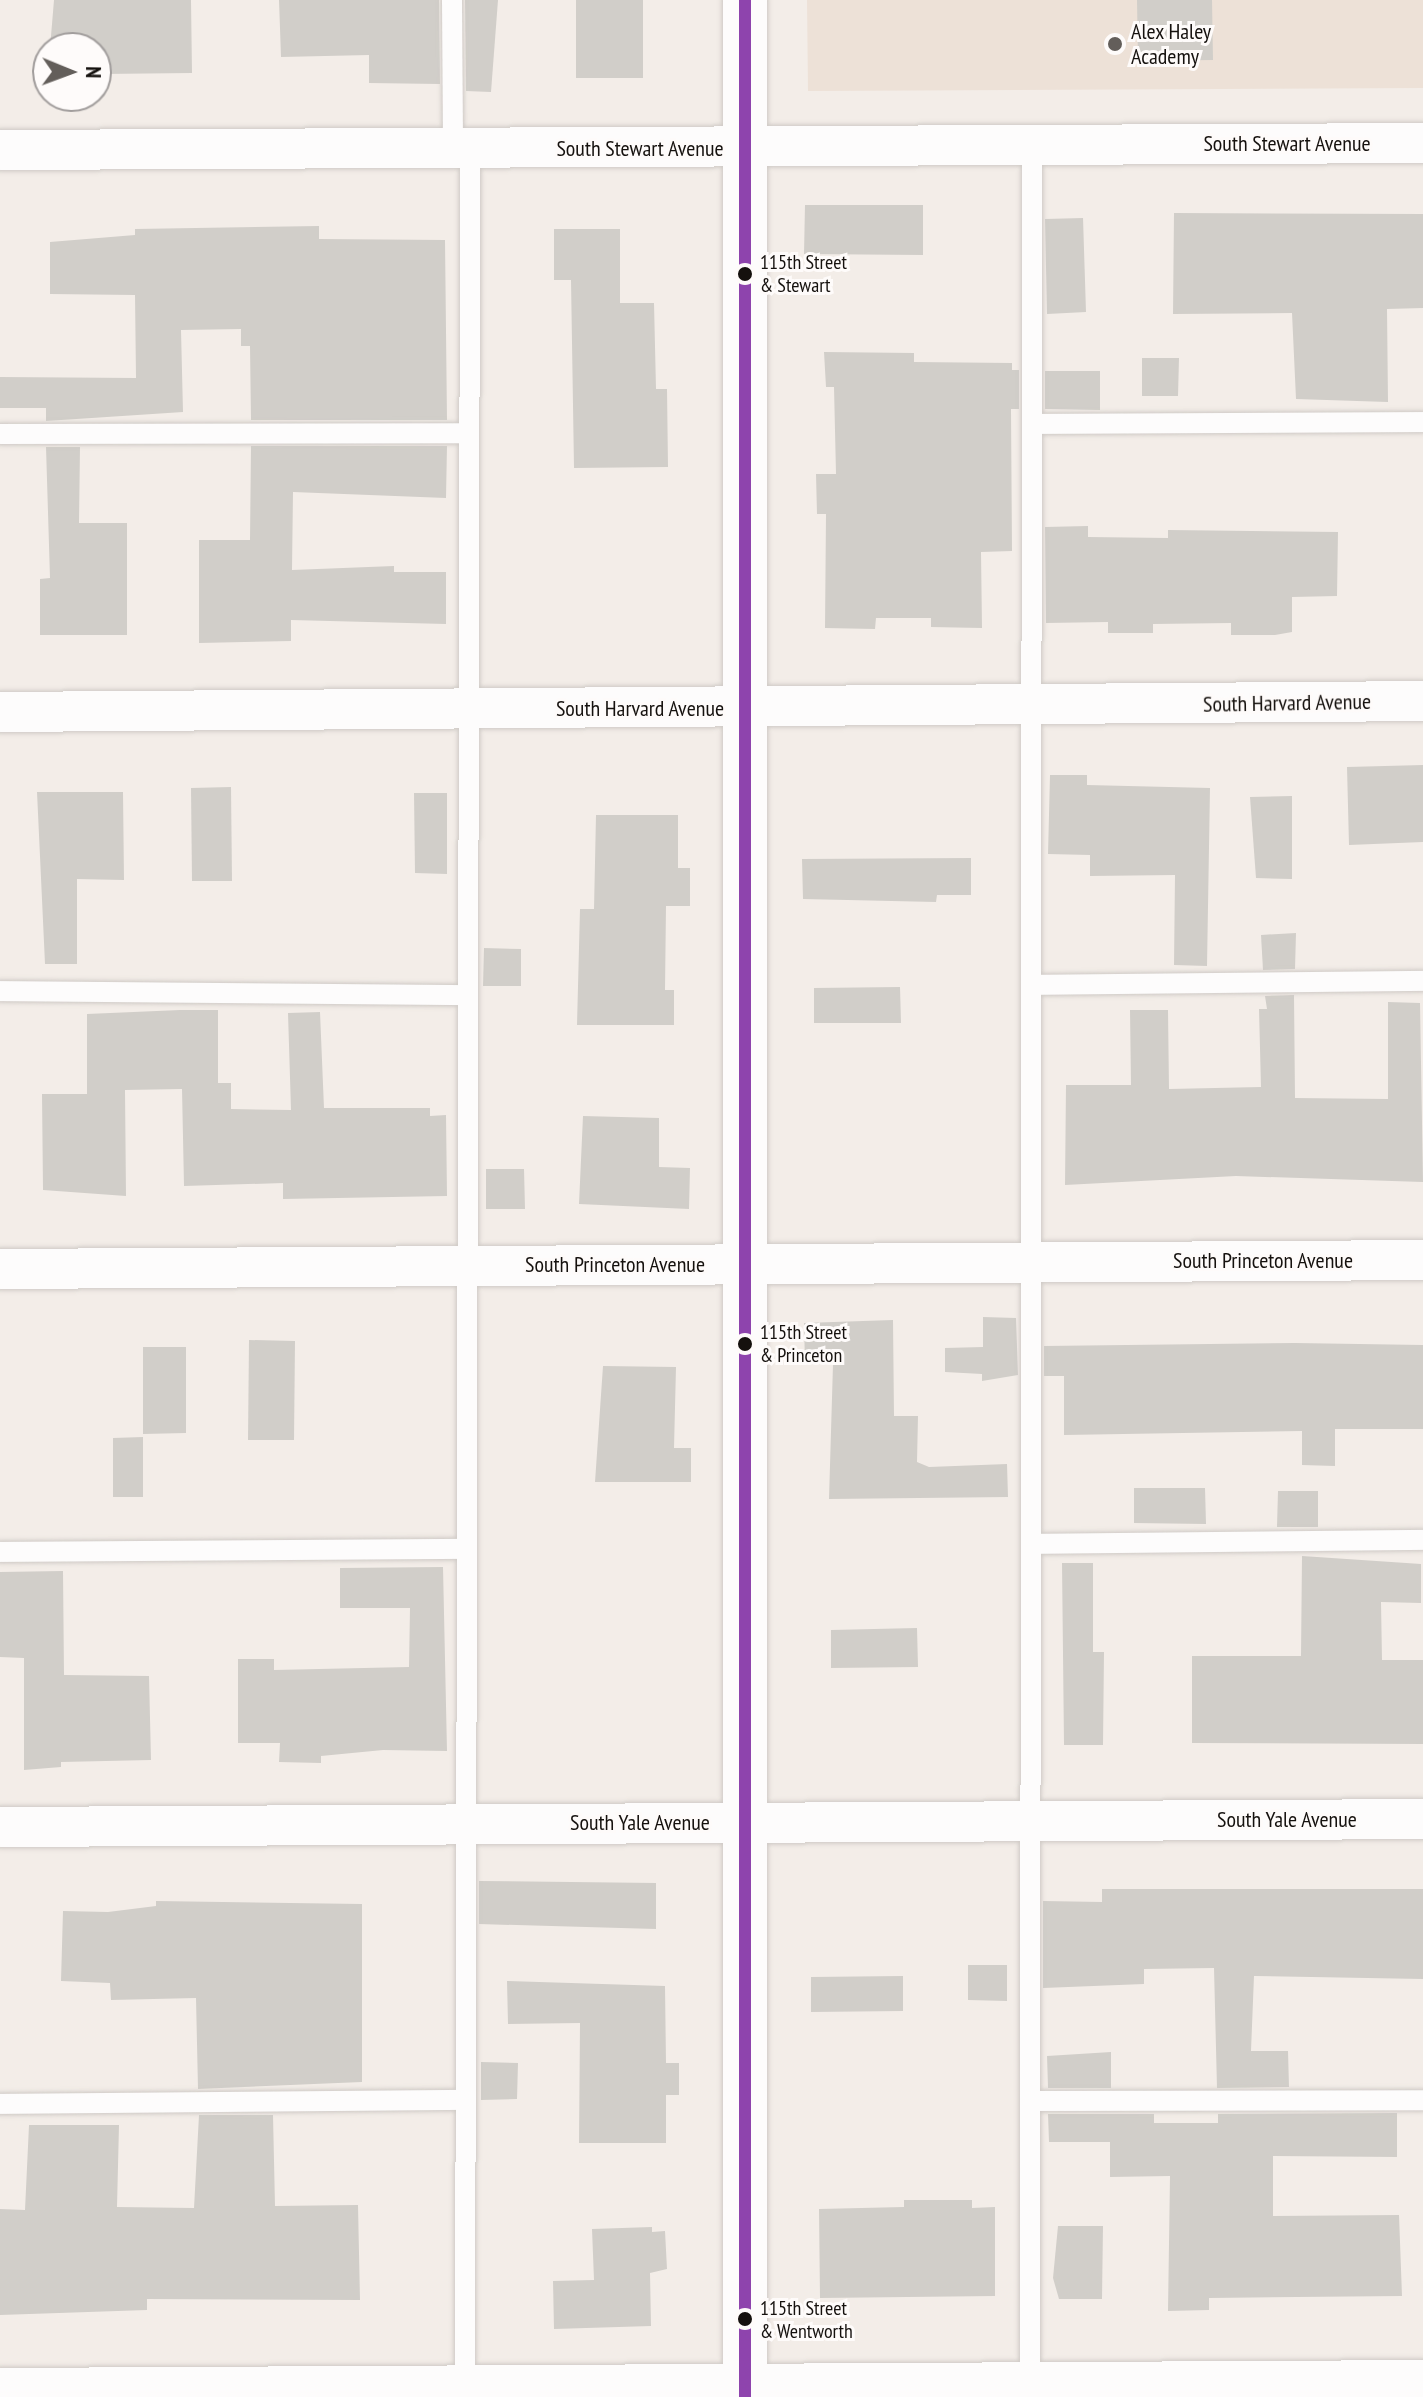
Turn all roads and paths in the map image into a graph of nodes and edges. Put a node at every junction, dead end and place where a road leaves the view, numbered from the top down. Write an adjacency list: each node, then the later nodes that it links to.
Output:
1 (452, 0): 6 (lane)
2 (745, 0): 5 (street)
3 (1423, 143): 4 (street, South Stewart Avenue)
4 (1032, 146): 5 (street, South Stewart Avenue); 9 (lane)
5 (745, 148): 6 (street, South Stewart Avenue); 14 (street)
6 (461, 149): 7 (street, South Stewart Avenue); 10 (lane)
7 (0, 150)
8 (1423, 422): 9 (lane)
9 (1032, 424): 13 (lane)
10 (469, 433): 11 (lane); 15 (lane)
11 (0, 434)
12 (1423, 701): 13 (street, South Harvard Avenue)
13 (1031, 705): 14 (street, South Harvard Avenue); 18 (lane)
14 (745, 708): 15 (street, South Harvard Avenue); 23 (street)
15 (468, 710): 16 (street, South Harvard Avenue); 20 (lane)
16 (0, 712)
17 (1423, 981): 18 (lane)
18 (1031, 985): 22 (lane)
19 (0, 991): 20 (lane)
20 (468, 995): 24 (lane)
21 (1423, 1260): 22 (street, South Princeton Avenue)
22 (1031, 1262): 23 (street, South Princeton Avenue); 27 (lane)
23 (745, 1264): 24 (street, South Princeton Avenue); 32 (street)
24 (467, 1266): 25 (street, South Princeton Avenue); 28 (lane)
25 (0, 1269)
26 (1423, 1540): 27 (lane)
27 (1031, 1544): 31 (lane)
28 (467, 1549): 29 (lane); 33 (lane)
29 (0, 1552)
30 (1423, 1819): 31 (street, South Yale Avenue)
31 (1031, 1821): 32 (street, South Yale Avenue); 37 (lane)
32 (745, 1823): 33 (street, South Yale Avenue); 42 (street)
33 (466, 1824): 34 (street, South Yale Avenue); 35 (lane)
34 (0, 1827)
35 (465, 2100): 38 (lane); 43 (lane)
36 (1423, 2100): 37 (lane)
37 (1031, 2101): 41 (lane)
38 (0, 2104)
39 (1423, 2382): 41 (street)
40 (0, 2390): 43 (street)
41 (1030, 2391): 42 (street)
42 (745, 2392): 43 (street)
43 (465, 2393)

